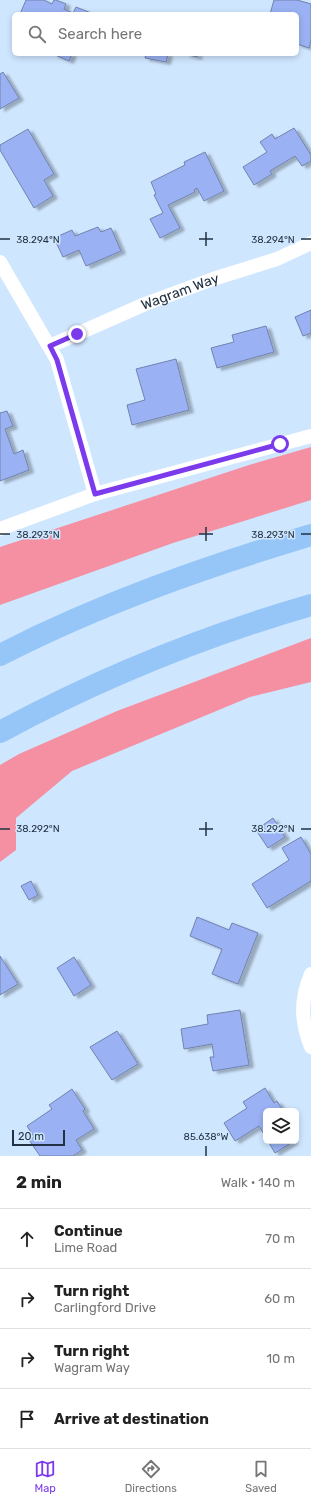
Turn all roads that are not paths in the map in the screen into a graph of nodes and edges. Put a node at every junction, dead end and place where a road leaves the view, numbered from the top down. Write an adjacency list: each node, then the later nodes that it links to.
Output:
1 (311, 243): 3 (street, Wagram Way)
2 (0, 262): 3 (street)
3 (50, 346): 5 (street)
4 (311, 436): 5 (street)
5 (95, 494): 6 (street)
6 (0, 530)
7 (311, 535): 9 (highway)
8 (311, 605): 10 (highway)
9 (0, 655)
10 (0, 732)
11 (311, 974): 12 (street)
12 (311, 1047)

